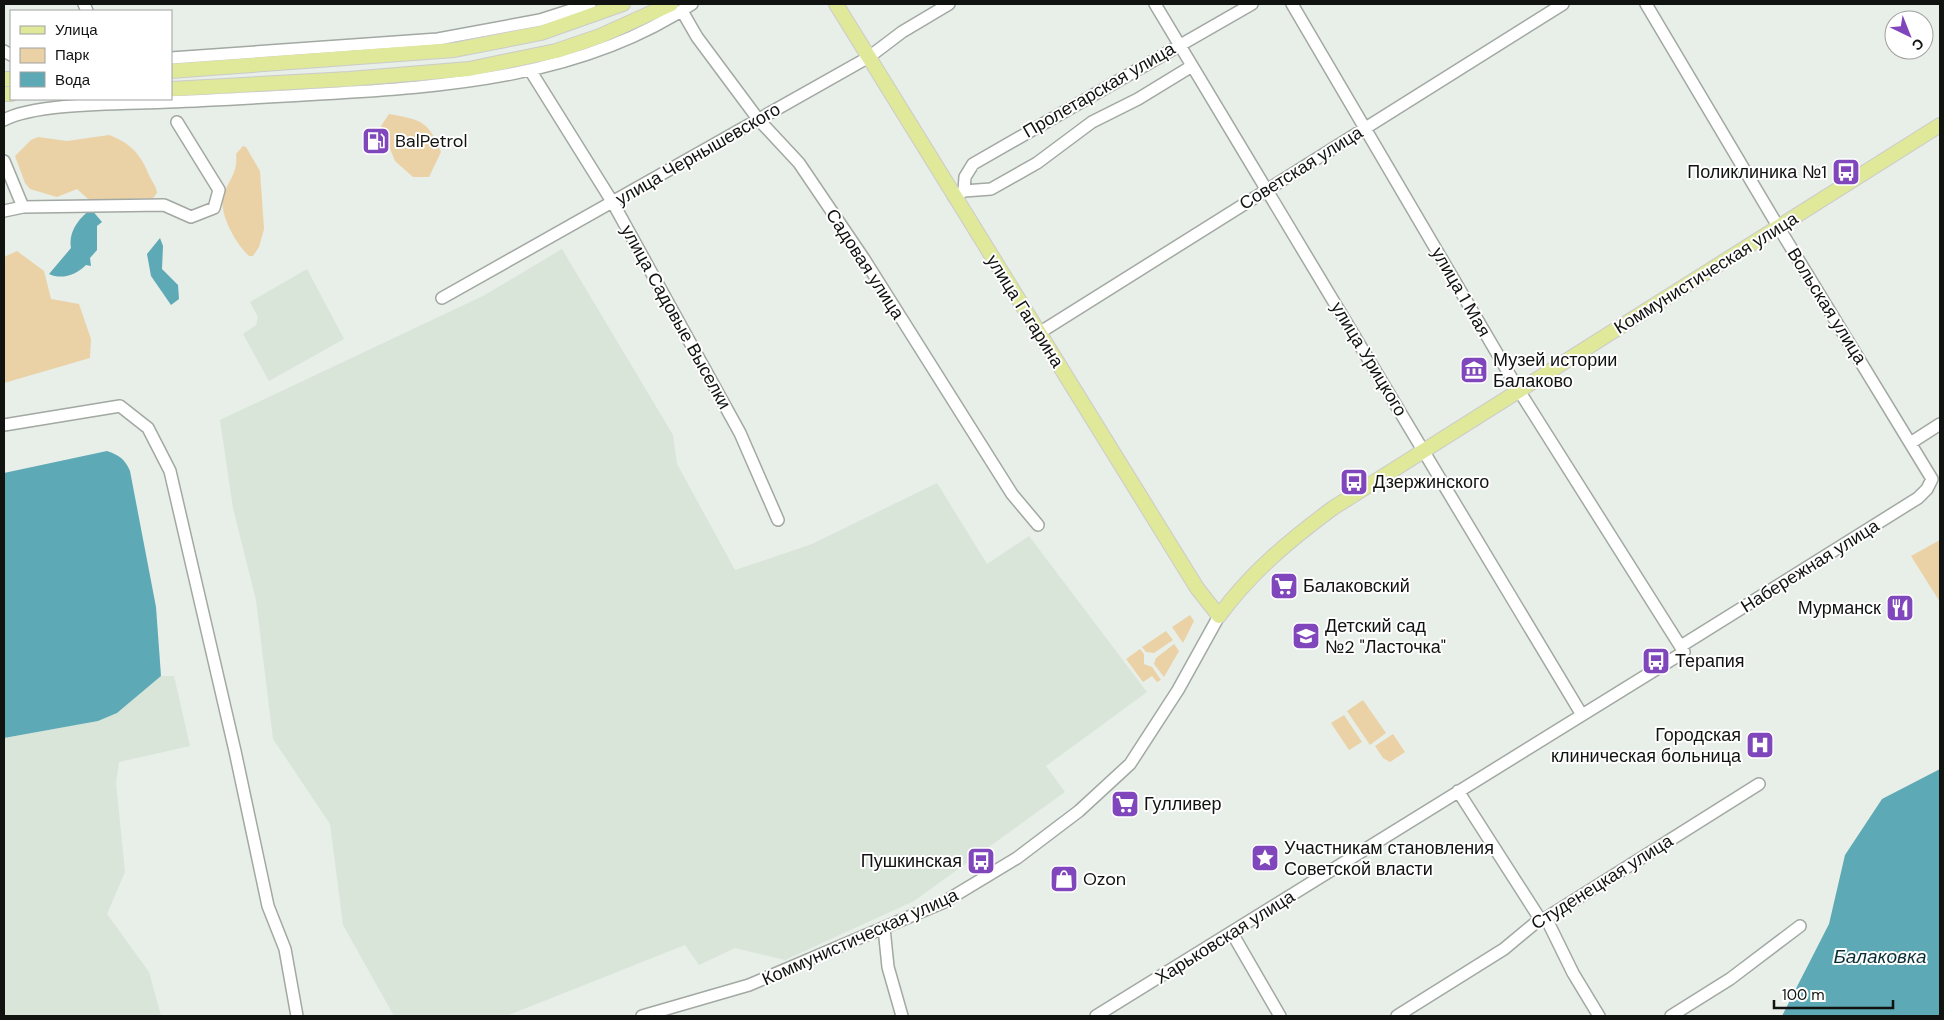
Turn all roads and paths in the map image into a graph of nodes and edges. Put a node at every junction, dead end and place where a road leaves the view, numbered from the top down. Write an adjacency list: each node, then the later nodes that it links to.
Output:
1 (590, 4): 14 (street)
2 (623, 4): 17 (main road)
3 (692, 4): 11 (street)
4 (836, 4): 13 (main road, улица Гагарина)
5 (949, 4): 13 (street, улица Чернышевского)
6 (1155, 4): 12 (street, улица Урицкого)
7 (1252, 4): 12 (street, Пролетарская улица)
8 (1292, 4): 26 (street, улица 1 Мая)
9 (1563, 4): 26 (street, Советская улица)
10 (1646, 4): 33 (street, Вольская улица)
11 (676, 7): 16 (street); 18 (main road); 22 (street, Садовая улица)
12 (1179, 44): 15 (street, улица Урицкого); 29 (street, Пролетарская улица)
13 (869, 57): 22 (street, улица Чернышевского); 29 (main road, улица Гагарина)
14 (172, 58)
15 (1192, 66): 28 (street, улица Урицкого); 29 (street, Пролетарская улица)
16 (530, 70): 19 (street); 30 (street, улица Садовые Выселки)
17 (172, 71)
18 (172, 89)
19 (172, 99)
20 (140, 100): 21 (street)
21 (98, 101): 23 (street)
22 (758, 119): 30 (street, улица Чернышевского); 43 (street, Садовая улица)
23 (4, 120)
24 (177, 122): 31 (street)
25 (1940, 125): 33 (main road, Коммунистическая улица)
26 (1364, 129): 28 (street, Советская улица); 36 (street, улица 1 Мая)
27 (4, 161): 31 (street)
28 (1266, 190): 35 (street, Советская улица); 40 (street, улица Урицкого)
29 (959, 194): 35 (main road, улица Гагарина)
30 (613, 203): 34 (street, улица Чернышевского); 42 (street, улица Садовые Выселки)
31 (22, 207): 32 (street)
32 (4, 212)
33 (1778, 228): 36 (main road, Коммунистическая улица); 39 (street, Вольская улица)
34 (442, 298)
35 (1039, 333): 44 (main road, улица Гагарина)
36 (1518, 390): 40 (main road, Коммунистическая улица); 45 (street, улица 1 Мая)
37 (1940, 424): 39 (street)
38 (4, 425): 53 (street)
39 (1912, 442): 41 (street, Вольская улица)
40 (1423, 450): 44 (main road, Коммунистическая улица); 46 (street, улица Урицкого)
41 (1932, 479): 45 (street, Набережная улица)
42 (778, 520)
43 (1038, 525)
44 (1218, 616): 51 (street, Коммунистическая улица)
45 (1682, 649): 46 (street, Харьковская улица)
46 (1582, 715): 48 (street, Харьковская улица)
47 (1759, 784): 49 (street, Студенецкая улица)
48 (1458, 791): 49 (street); 52 (street, Харьковская улица)
49 (1543, 918): 58 (street, Студенецкая улица); 59 (street)
50 (1800, 926): 60 (street)
51 (884, 928): 54 (street, Коммунистическая улица); 55 (street)
52 (1232, 933): 56 (street, Харьковская улица); 57 (street)
53 (297, 1016)
54 (642, 1016)
55 (902, 1016)
56 (1096, 1016)
57 (1280, 1016)
58 (1397, 1016)
59 (1599, 1016)
60 (1670, 1016)

